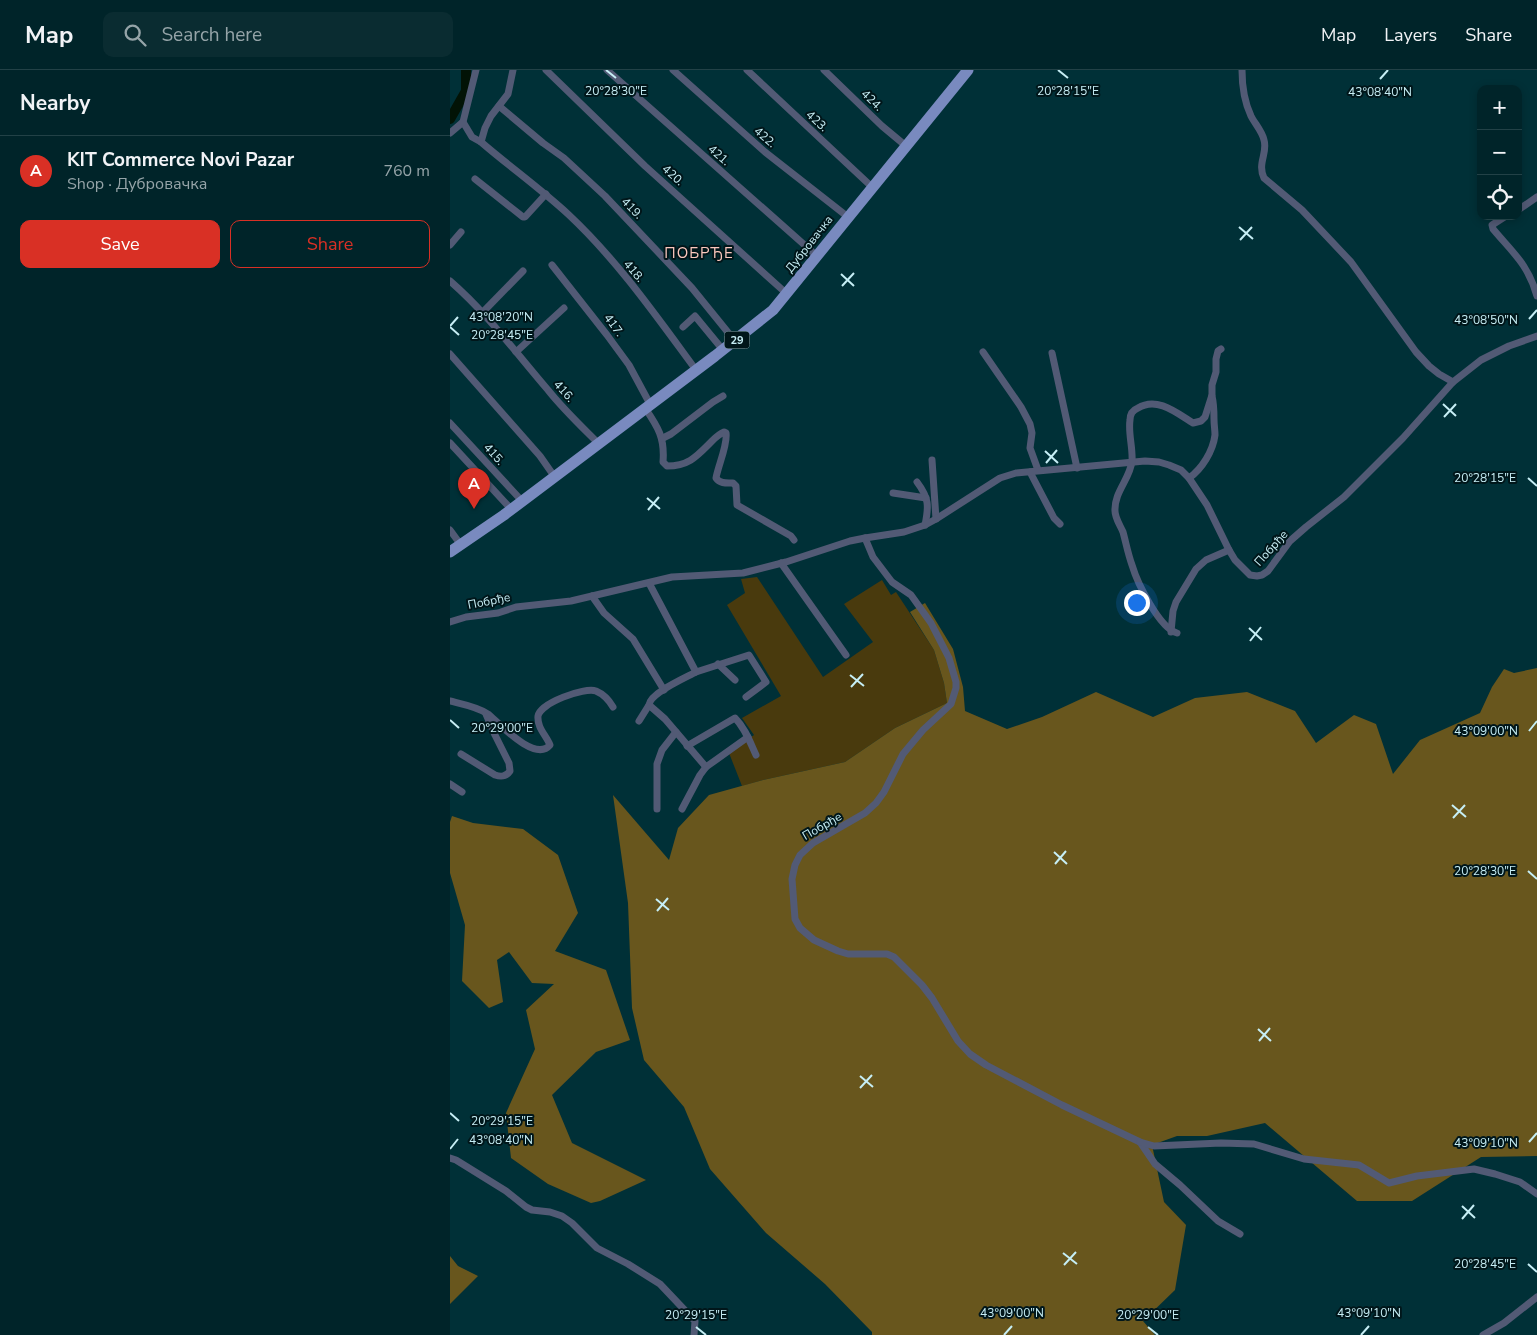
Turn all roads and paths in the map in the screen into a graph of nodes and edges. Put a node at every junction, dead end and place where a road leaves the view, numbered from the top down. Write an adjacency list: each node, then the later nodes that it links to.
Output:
1 (476, 70): 11 (street)
2 (514, 70): 10 (street)
3 (546, 70): 28 (street, 420.)
4 (608, 70): 24 (street, 421.)
5 (673, 70): 20 (street, 422.)
6 (748, 70): 16 (street, 423.)
7 (824, 70): 14 (street, 424.)
8 (968, 70): 14 (main road, Дубровачка / 29)
9 (1242, 70): 42 (street)
10 (499, 106): 13 (street); 34 (street, 419.)
11 (463, 122): 12 (street); 13 (street, 418.)
12 (450, 133)
13 (481, 142): 17 (street, 418.)
14 (906, 146): 16 (main road, Дубровачка / 29)
15 (475, 179): 17 (street)
16 (872, 187): 20 (main road, Дубровачка / 29)
17 (546, 194): 41 (street, 418.)
18 (1537, 197): 19 (street)
19 (1522, 207)
20 (848, 217): 24 (main road, Дубровачка / 29)
21 (1500, 220): 29 (street)
22 (461, 232): 23 (street)
23 (450, 245)
24 (817, 256): 28 (main road, Дубровачка / 29)
25 (552, 265): 45 (street, 417.)
26 (523, 271): 31 (street)
27 (450, 281): 31 (street, 416.)
28 (787, 294): 34 (main road, Дубровачка / 29)
29 (1537, 296)
30 (564, 308): 37 (street)
31 (482, 313): 37 (street, 416.)
32 (683, 327): 36 (street)
33 (1537, 336): 42 (street, Побрђе)
34 (735, 341): 36 (main road, Дубровачка / 29)
35 (1221, 348): 43 (street)
36 (723, 350): 41 (main road, Дубровачка / 29)
37 (516, 352): 49 (street, 416.)
38 (984, 352): 53 (street)
39 (1052, 352): 52 (street)
40 (450, 354): 55 (street)
41 (696, 370): 45 (main road, Дубровачка / 29)
42 (1452, 382): 69 (street, Побрђе)
43 (1212, 395): 51 (street); 56 (street)
44 (723, 396): 47 (street)
45 (648, 406): 47 (street); 49 (main road, Дубровачка / 29)
46 (450, 423): 60 (street, 415.)
47 (662, 438): 67 (street)
48 (450, 442): 61 (street, 415.)
49 (598, 443): 55 (main road, Дубровачка / 29)
50 (932, 460): 62 (street)
51 (1132, 462): 52 (street, Побрђе); 56 (street, Побрђе); 69 (street)
52 (1077, 468): 53 (street, Побрђе)
53 (1038, 470): 54 (street, Побрђе)
54 (1030, 472): 62 (street, Побрђе); 63 (street)
55 (554, 476): 60 (main road, Дубровачка / 29)
56 (1189, 478): 69 (street, Побрђе)
57 (917, 482): 59 (street)
58 (893, 493): 59 (street)
59 (926, 498): 64 (street)
60 (522, 501): 61 (main road, Дубровачка / 29)
61 (511, 509): 68 (main road, Дубровачка / 29)
62 (936, 519): 64 (street, Побрђе)
63 (1060, 524)
64 (924, 525): 66 (street, Побрђе)
65 (450, 530): 68 (street)
66 (865, 538): 71 (street, Побрђе); 96 (street, Побрђе)
67 (794, 540)
68 (461, 545): 70 (main road, Дубровачка / 29)
69 (1228, 550)
70 (450, 552)
71 (781, 563): 72 (street, Побрђе); 75 (street)
72 (648, 583): 73 (street, Побрђе); 77 (street)
73 (592, 596): 74 (street, Побрђе); 79 (street)
74 (450, 622)
75 (846, 655)
76 (718, 664): 77 (street); 78 (street); 80 (street)
77 (696, 672): 79 (street)
78 (735, 680)
79 (664, 690): 82 (street)
80 (746, 697)
81 (450, 701): 84 (street)
82 (649, 706): 85 (street); 86 (street)
83 (613, 707): 84 (street)
84 (486, 713): 89 (street)
85 (639, 721)
86 (676, 732): 88 (street); 94 (street)
87 (748, 737): 88 (street); 90 (street); 91 (street)
88 (688, 746): 91 (street)
89 (461, 754)
90 (756, 755)
91 (706, 767): 95 (street)
92 (450, 784): 93 (street)
93 (462, 792)
94 (657, 809)
95 (682, 810)
96 (1140, 1142): 98 (street); 99 (street)
97 (450, 1158): 101 (street)
98 (1537, 1194)
99 (1240, 1234)
100 (1537, 1297): 102 (street)
101 (694, 1335)
102 (1483, 1335)

